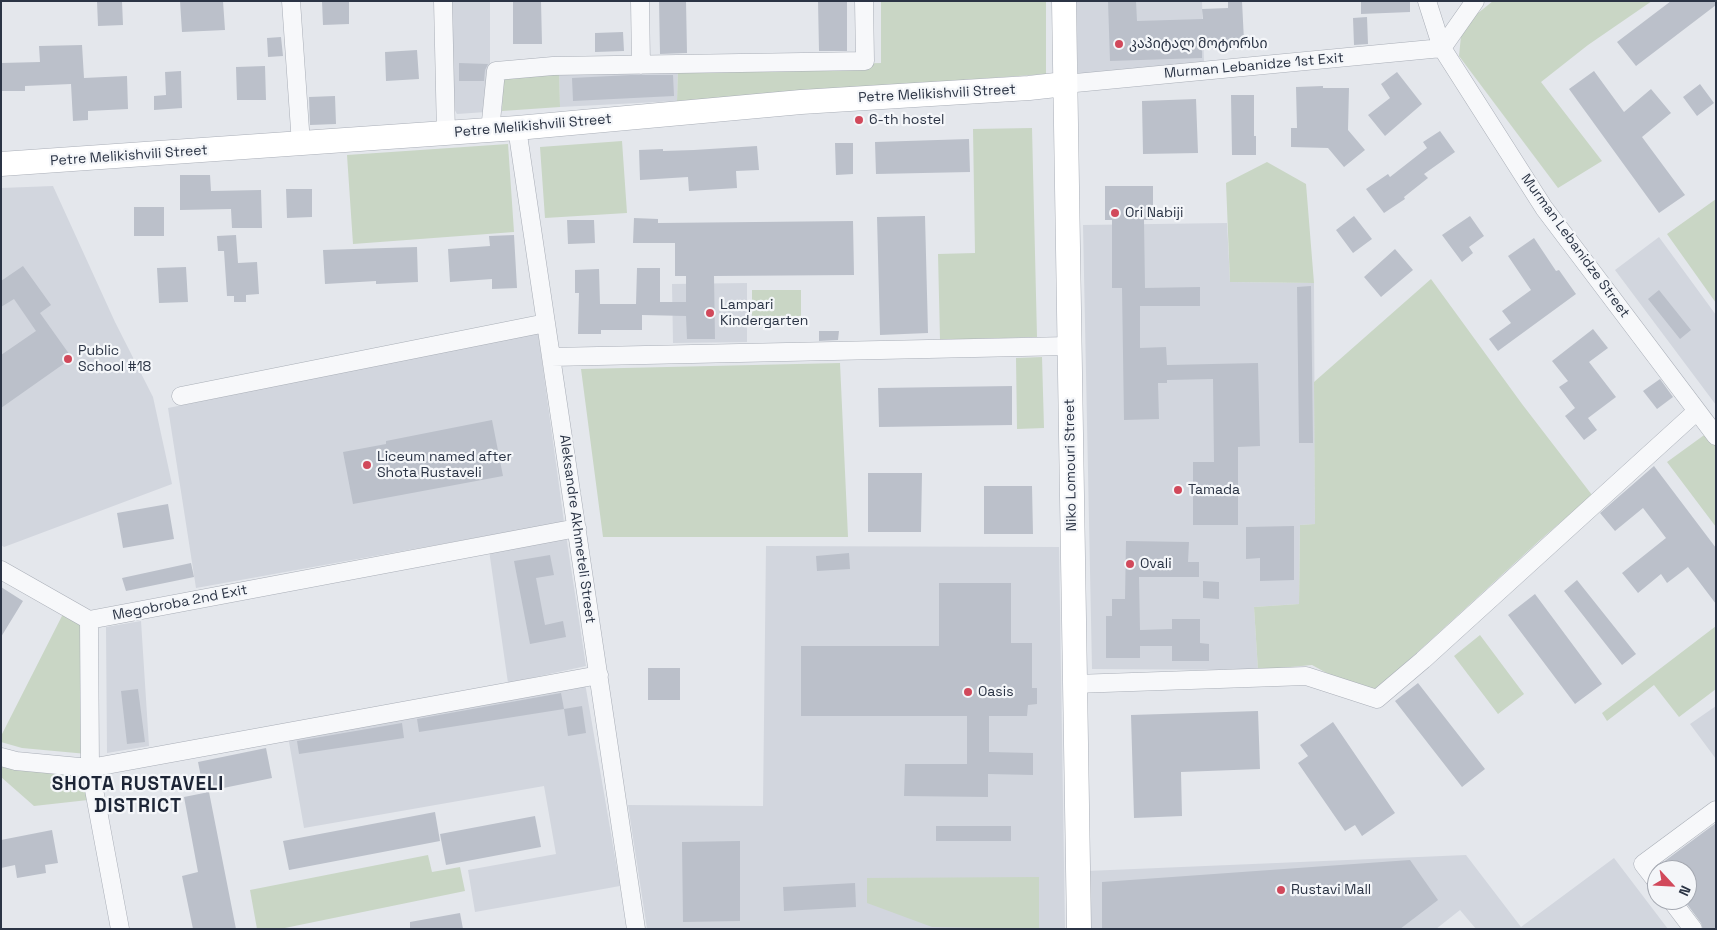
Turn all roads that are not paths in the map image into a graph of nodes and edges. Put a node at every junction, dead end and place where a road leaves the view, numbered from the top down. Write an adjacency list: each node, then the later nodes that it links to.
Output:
1 (291, 1): 14 (street)
2 (443, 1): 13 (street)
3 (640, 1): 9 (street)
4 (864, 1): 9 (street)
5 (1064, 1): 10 (street, Niko Lomouri Street)
6 (1427, 1): 8 (street, Murman Lebanidze Street)
7 (1475, 1): 8 (street)
8 (1442, 48): 10 (street, Murman Lebanidze 1st Exit); 20 (street, Murman Lebanidze Street)
9 (641, 65): 12 (street)
10 (1065, 84): 11 (street, Petre Melikishvili Street); 17 (street, Niko Lomouri Street)
11 (517, 128): 12 (street, Petre Melikishvili Street); 16 (street, Aleksandre Akhmeteli Street)
12 (490, 131): 13 (street, Petre Melikishvili Street)
13 (446, 134): 14 (street, Petre Melikishvili Street)
14 (301, 144): 15 (street, Petre Melikishvili Street)
15 (1, 164)
16 (546, 323): 18 (street, Aleksandre Akhmeteli Street); 19 (street)
17 (1069, 346): 18 (street); 26 (street, Niko Lomouri Street)
18 (551, 357): 22 (street, Aleksandre Akhmeteli Street)
19 (181, 396)
20 (1697, 411): 21 (street, Murman Lebanidze Street); 26 (street)
21 (1716, 436)
22 (577, 528): 24 (street, Megobroba 2nd Exit); 25 (street, Aleksandre Akhmeteli Street)
23 (1, 570): 24 (street)
24 (89, 620): 28 (street)
25 (598, 675): 28 (street); 33 (street, Aleksandre Akhmeteli Street)
26 (1075, 684): 34 (street, Niko Lomouri Street)
27 (1, 757): 28 (street)
28 (90, 768): 32 (street)
29 (1716, 810): 30 (street)
30 (1649, 860)
31 (1679, 910): 35 (street)
32 (120, 929)
33 (636, 929)
34 (1079, 929)
35 (1693, 929)

